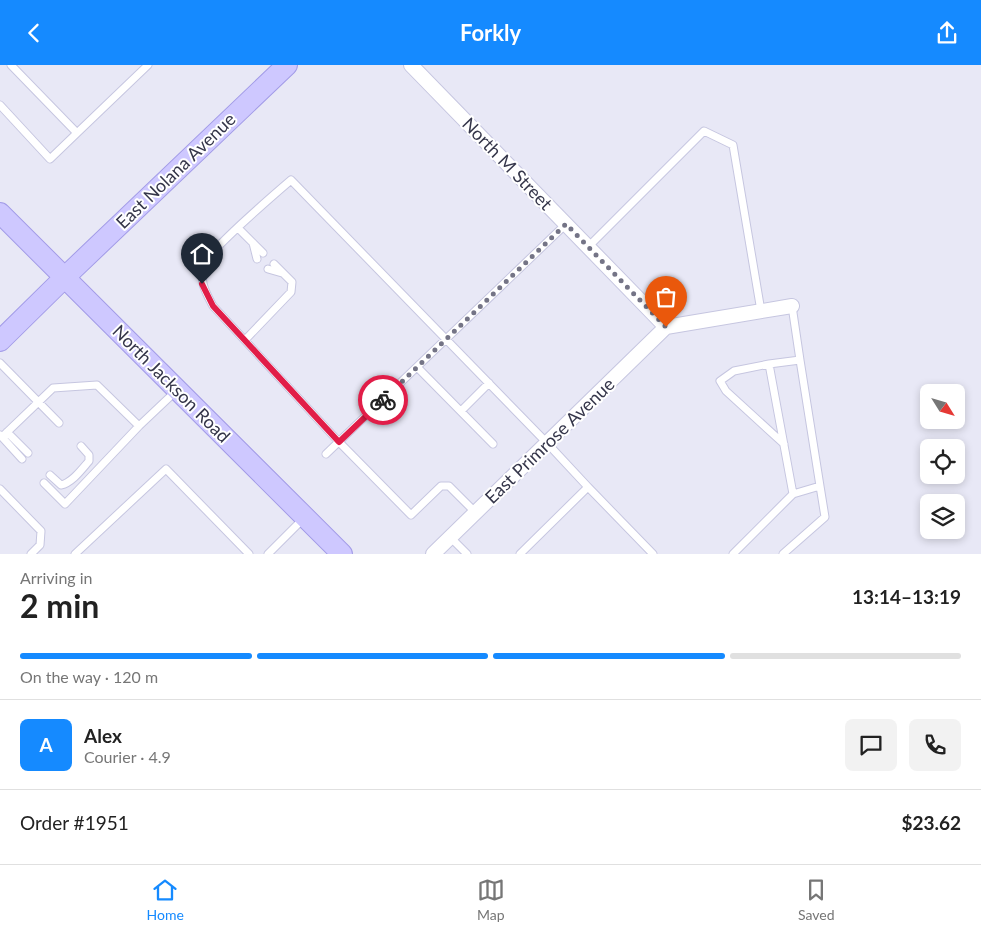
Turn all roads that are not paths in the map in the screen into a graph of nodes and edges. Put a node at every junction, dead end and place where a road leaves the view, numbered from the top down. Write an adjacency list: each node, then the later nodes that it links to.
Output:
1 (11, 65): 6 (lane)
2 (148, 65): 6 (lane)
3 (288, 65): 13 (main road, East Nolana Avenue)
4 (412, 65): 8 (street, North M Street)
5 (0, 105): 6 (lane)
6 (77, 133)
7 (0, 213): 13 (main road, North Jackson Road)
8 (566, 224): 10 (street, North M Street); 17 (lane)
9 (238, 228): 11 (lane); 17 (lane); 18 (lane)
10 (588, 247): 15 (lane); 16 (street, North M Street)
11 (262, 255)
12 (272, 265): 18 (lane)
13 (64, 278): 19 (main road, East Nolana Avenue); 25 (main road, North Jackson Road)
14 (792, 306): 15 (street); 20 (lane)
15 (761, 311): 16 (street)
16 (666, 327): 32 (street, East Primrose Avenue)
17 (446, 339): 23 (lane); 24 (lane)
18 (244, 340): 31 (lane)
19 (0, 341)
20 (800, 360): 22 (lane); 41 (lane)
21 (0, 363): 26 (lane)
22 (769, 364): 34 (lane); 34 (lane)
23 (417, 367): 27 (lane); 31 (lane)
24 (489, 383): 27 (lane); 32 (lane)
25 (177, 390): 29 (lane); 46 (main road, North Jackson Road)
26 (38, 402): 28 (lane); 29 (lane); 30 (lane)
27 (461, 411): 33 (lane)
28 (59, 423)
29 (139, 426): 40 (lane)
30 (3, 434): 36 (lane); 38 (lane)
31 (339, 442): 37 (lane); 45 (lane)
32 (548, 443): 42 (lane); 45 (street, East Primrose Avenue)
33 (493, 444)
34 (784, 444): 44 (lane)
35 (81, 446): 39 (lane)
36 (28, 453)
37 (326, 455)
38 (22, 459)
39 (50, 475)
40 (44, 483)
41 (820, 485): 44 (lane); 58 (lane)
42 (588, 487): 55 (lane); 56 (lane)
43 (0, 489): 48 (lane)
44 (793, 494): 57 (lane)
45 (476, 513): 47 (street, East Primrose Avenue)
46 (305, 517): 51 (lane); 52 (main road, North Jackson Road)
47 (450, 537): 53 (street, East Primrose Avenue); 54 (lane)
48 (31, 554)
49 (75, 554): 50 (lane)
50 (249, 554)
51 (268, 554)
52 (342, 554)
53 (434, 554)
54 (467, 554)
55 (520, 554)
56 (653, 554)
57 (732, 554)
58 (783, 554)

